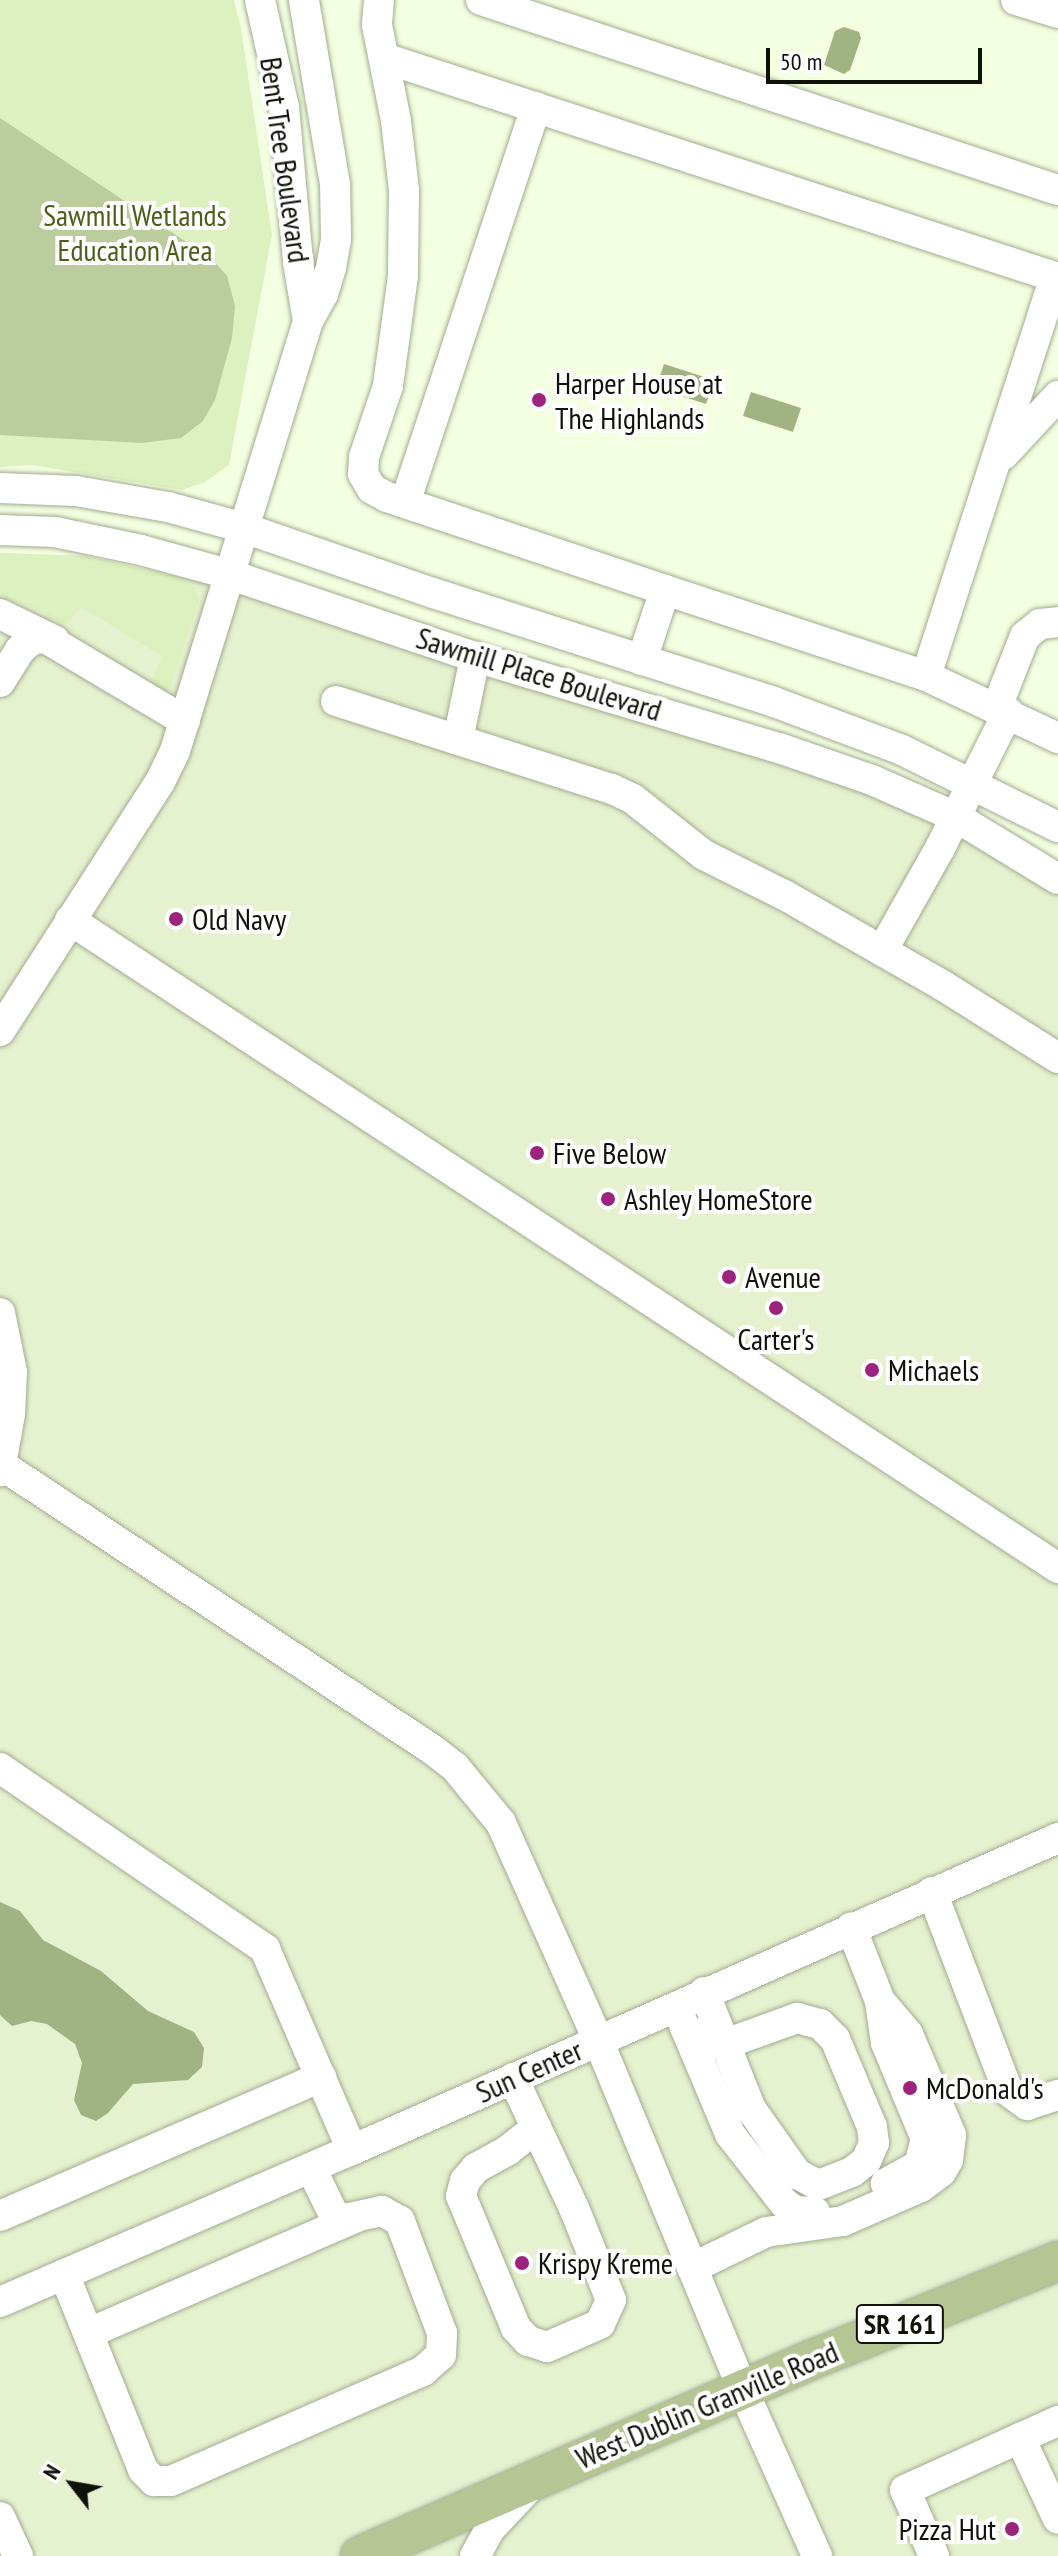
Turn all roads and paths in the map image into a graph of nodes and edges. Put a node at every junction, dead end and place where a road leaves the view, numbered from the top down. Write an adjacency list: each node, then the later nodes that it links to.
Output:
1 (260, 0): 9 (street, Bent Tree Boulevard)
2 (304, 0): 9 (street, Bent Tree Boulevard)
3 (379, 0): 5 (street)
4 (481, 0): 7 (street)
5 (384, 58): 6 (street); 13 (street)
6 (536, 107): 8 (street); 13 (street)
7 (1058, 190)
8 (1057, 277): 11 (street)
9 (308, 321): 14 (street, Bent Tree Boulevard)
10 (1058, 396): 11 (street)
11 (996, 462): 23 (street)
12 (0, 488): 14 (street, Sawmill Place Boulevard)
13 (405, 503): 17 (street)
14 (244, 528): 16 (street, Bent Tree Boulevard); 22 (street, Sawmill Place Boulevard)
15 (0, 530): 16 (street, Sawmill Place Boulevard)
16 (228, 574): 21 (street, Sawmill Place Boulevard); 27 (street, Bent Tree Boulevard)
17 (665, 590): 22 (street); 23 (street)
18 (0, 614): 20 (street)
19 (1058, 622): 26 (street)
20 (56, 642): 24 (street); 27 (street)
21 (475, 657): 29 (street); 31 (street, Sawmill Place Boulevard)
22 (642, 660): 30 (street, Sawmill Place Boulevard)
23 (926, 676): 26 (street)
24 (0, 682)
25 (336, 701): 29 (street)
26 (1002, 709): 28 (street); 30 (street)
27 (185, 721): 34 (street, Bent Tree Boulevard)
28 (1058, 738)
29 (458, 740): 35 (street)
30 (974, 783): 31 (street); 32 (street, Sawmill Place Boulevard)
31 (956, 817): 33 (street, Sawmill Place Boulevard); 35 (street)
32 (1058, 827)
33 (1058, 879)
34 (70, 920): 36 (street, Bent Tree Boulevard); 40 (street)
35 (882, 951): 37 (street)
36 (0, 1031)
37 (1058, 1058)
38 (0, 1313): 39 (street)
39 (2, 1468): 48 (street)
40 (1058, 1568)
41 (0, 1768): 50 (street)
42 (1055, 1848): 43 (street, Sun Center)
43 (932, 1892): 44 (street, Sun Center); 52 (street)
44 (851, 1927): 45 (street, Sun Center); 46 (street)
45 (704, 1992): 47 (street, Sun Center); 49 (street)
46 (880, 2001): 56 (street); 59 (street)
47 (680, 2016): 48 (street, Sun Center); 49 (street); 56 (street)
48 (598, 2040): 51 (street, Sun Center); 61 (street)
49 (725, 2044): 49 (street)
50 (321, 2077): 54 (street); 57 (street)
51 (513, 2078): 53 (street); 54 (street, Sun Center)
52 (1058, 2095)
53 (536, 2128): 53 (street)
54 (352, 2150): 55 (street, Sun Center)
55 (311, 2168): 58 (street); 62 (street, Sun Center)
56 (815, 2212): 59 (street)
57 (0, 2216)
58 (357, 2217): 64 (street); 64 (street)
59 (766, 2232): 61 (street)
60 (1058, 2261): 65 (main road, West Dublin Granville Road / SR 161)
61 (692, 2268): 65 (street)
62 (64, 2274): 63 (street, Sun Center); 64 (street)
63 (0, 2302)
64 (89, 2333)
65 (742, 2388): 68 (main road, West Dublin Granville Road / SR 161); 74 (street)
66 (1058, 2421): 67 (street)
67 (1020, 2438): 70 (street); 75 (street)
68 (540, 2476): 71 (main road, West Dublin Granville Road / SR 161); 73 (street)
69 (0, 2517): 72 (street)
70 (1058, 2519)
71 (373, 2554)
72 (18, 2556)
73 (475, 2556)
74 (817, 2556)
75 (934, 2556)

